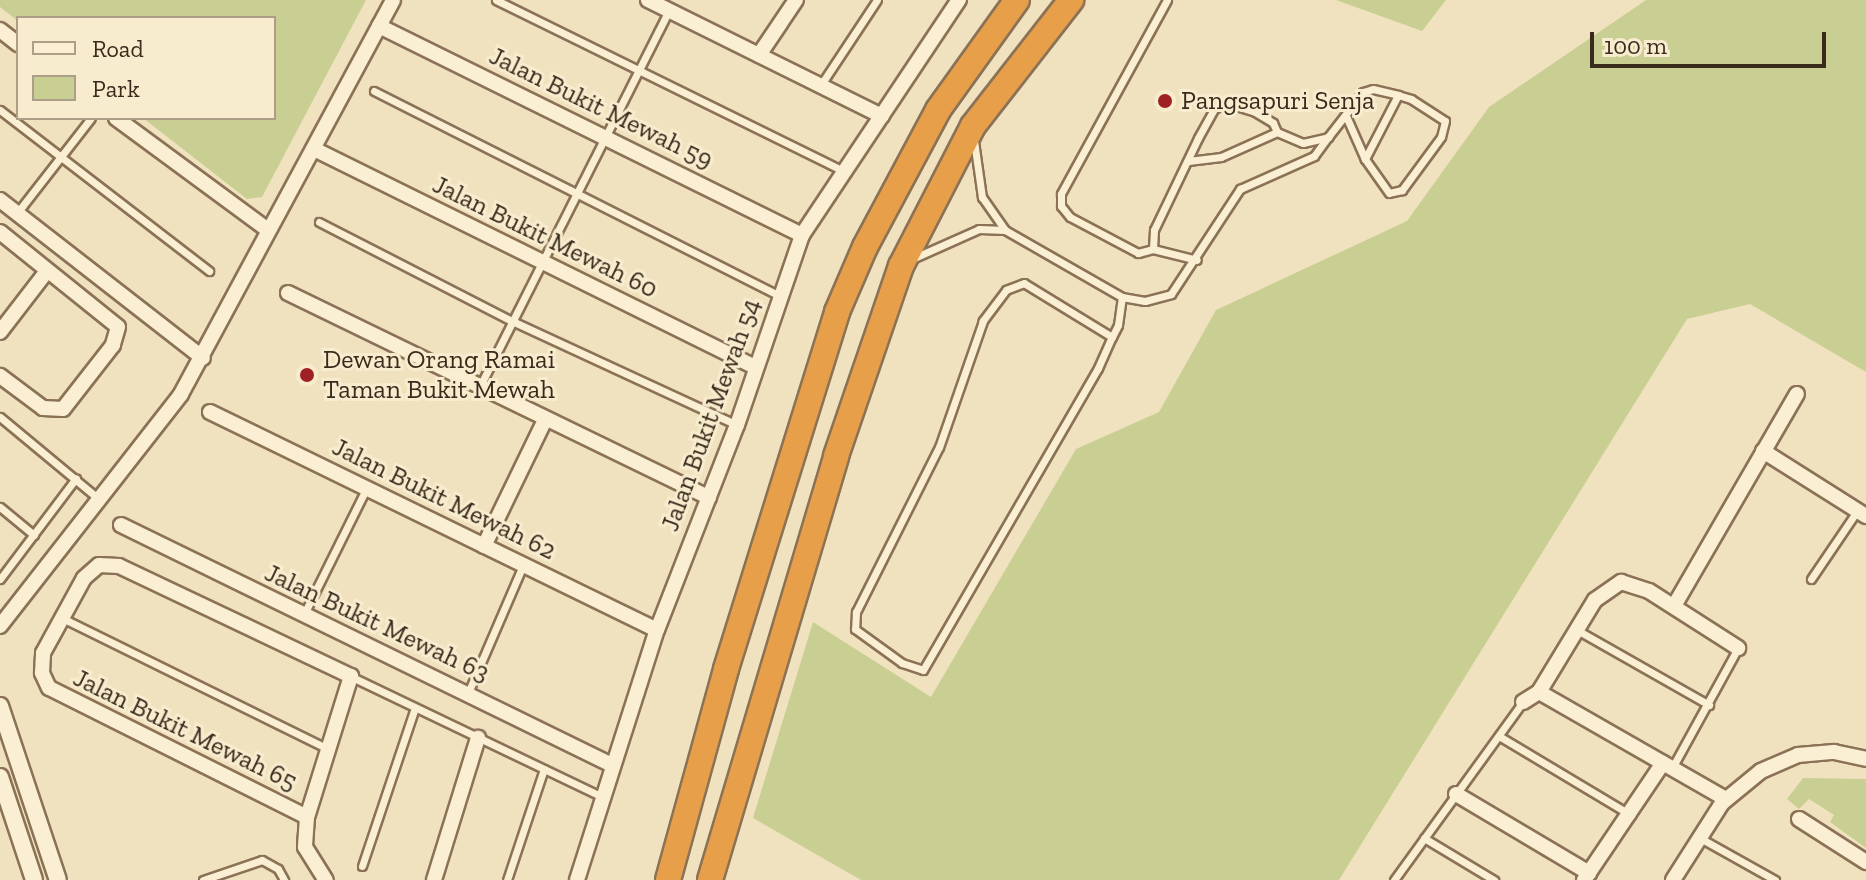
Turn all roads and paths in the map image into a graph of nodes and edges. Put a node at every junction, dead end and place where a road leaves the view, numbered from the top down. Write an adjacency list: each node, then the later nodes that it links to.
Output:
1 (393, 0): 11 (street)
2 (496, 0): 15 (lane)
3 (648, 0): 10 (street)
4 (796, 0): 14 (street)
5 (877, 0): 16 (lane)
6 (959, 0): 20 (street, Jalan Bukit Mewah 54)
7 (1017, 0): 116 (highway)
8 (1071, 0): 24 (highway)
9 (1167, 0): 41 (lane)
10 (669, 11): 14 (street); 15 (lane)
11 (379, 26): 26 (street, Jalan Bukit Mewah 59); 28 (street)
12 (0, 30): 13 (street)
13 (16, 42)
14 (759, 55): 16 (street)
15 (640, 69): 26 (lane); 32 (lane)
16 (820, 86): 20 (street)
17 (374, 91): 33 (lane)
18 (1398, 95): 21 (lane); 30 (lane); 30 (lane)
19 (0, 110): 29 (lane)
20 (882, 116): 32 (street, Jalan Bukit Mewah 54)
21 (1346, 116): 27 (lane); 30 (lane)
22 (89, 120): 29 (lane)
23 (119, 120): 37 (street)
24 (973, 126): 38 (lane); 44 (highway)
25 (1277, 132): 27 (lane); 31 (lane); 31 (lane)
26 (607, 137): 33 (lane); 40 (street, Jalan Bukit Mewah 59)
27 (1328, 137): 42 (lane)
28 (314, 149): 37 (street); 43 (street, Jalan Bukit Mewah 60)
29 (60, 157): 35 (lane); 46 (lane)
30 (1365, 159)
31 (1188, 161): 41 (lane)
32 (844, 171): 40 (street, Jalan Bukit Mewah 54)
33 (577, 195): 43 (lane); 48 (lane)
34 (0, 200): 35 (street)
35 (17, 213): 53 (street)
36 (319, 222): 50 (lane)
37 (268, 230): 53 (street)
38 (1005, 230): 44 (lane); 49 (lane)
39 (0, 232): 45 (street)
40 (802, 235): 48 (street, Jalan Bukit Mewah 54)
41 (1153, 249): 42 (lane)
42 (1197, 260): 49 (lane)
43 (542, 263): 50 (lane); 54 (street, Jalan Bukit Mewah 60)
44 (901, 266): 117 (highway)
45 (47, 271): 51 (street); 55 (street)
46 (209, 271)
47 (288, 293): 56 (street)
48 (780, 296): 54 (street, Jalan Bukit Mewah 54)
49 (1122, 297): 52 (lane)
50 (512, 321): 56 (lane); 61 (lane)
51 (0, 332)
52 (1112, 337): 52 (lane)
53 (203, 358): 66 (street)
54 (755, 367): 61 (street, Jalan Bukit Mewah 54)
55 (0, 376)
56 (480, 386): 60 (street)
57 (1797, 394): 62 (street)
58 (210, 412): 64 (street, Jalan Bukit Mewah 62)
59 (0, 417): 63 (lane)
60 (545, 420): 65 (street); 71 (street)
61 (737, 425): 65 (street, Jalan Bukit Mewah 54)
62 (1763, 451): 68 (street); 75 (street)
63 (76, 478): 66 (lane); 70 (lane)
64 (366, 488): 71 (street, Jalan Bukit Mewah 62); 76 (lane)
65 (709, 497): 79 (street, Jalan Bukit Mewah 54)
66 (101, 500): 78 (street)
67 (0, 507): 70 (lane)
68 (1861, 514): 74 (lane)
69 (121, 525): 76 (street, Jalan Bukit Mewah 63)
70 (34, 535): 73 (lane)
71 (484, 546): 72 (street, Jalan Bukit Mewah 62)
72 (523, 565): 79 (street, Jalan Bukit Mewah 62); 84 (lane)
73 (0, 579)
74 (1811, 579)
75 (1674, 606): 80 (street); 81 (street)
76 (303, 616): 84 (street, Jalan Bukit Mewah 63)
77 (61, 618): 82 (street); 91 (lane); 101 (street, Jalan Bukit Mewah 65)
78 (0, 626)
79 (657, 630): 93 (street, Jalan Bukit Mewah 54)
80 (1577, 630): 83 (street); 86 (lane)
81 (1738, 648): 86 (lane)
82 (351, 676): 88 (lane); 91 (street)
83 (1539, 692): 85 (street); 94 (street)
84 (468, 693): 93 (street, Jalan Bukit Mewah 63)
85 (1523, 702): 89 (lane)
86 (1709, 705): 94 (lane)
87 (0, 706): 110 (street)
88 (415, 708): 90 (lane); 106 (lane)
89 (1499, 736): 97 (lane); 100 (lane)
90 (478, 738): 95 (lane); 113 (street)
91 (326, 748): 101 (street)
92 (1866, 759): 99 (street)
93 (612, 765): 98 (street, Jalan Bukit Mewah 54)
94 (1668, 766): 99 (street); 100 (street)
95 (544, 769): 98 (lane); 114 (lane)
96 (0, 777): 109 (street)
97 (1456, 794): 103 (lane); 107 (street)
98 (602, 797): 115 (street, Jalan Bukit Mewah 54)
99 (1726, 799): 104 (street)
100 (1632, 816): 107 (street)
101 (307, 817): 112 (street, Jalan Bukit Mewah 65)
102 (1799, 819): 105 (street)
103 (1424, 838): 118 (lane); 119 (lane)
104 (1700, 838): 120 (street); 121 (lane)
105 (1866, 862)
106 (362, 866)
107 (1586, 877)
108 (207, 879): 111 (lane)
109 (34, 880)
110 (58, 880)
111 (284, 880)
112 (326, 880)
113 (434, 880)
114 (507, 880)
115 (577, 880)
116 (668, 880)
117 (710, 880)
118 (1394, 880)
119 (1494, 880)
120 (1673, 880)
121 (1775, 880)

